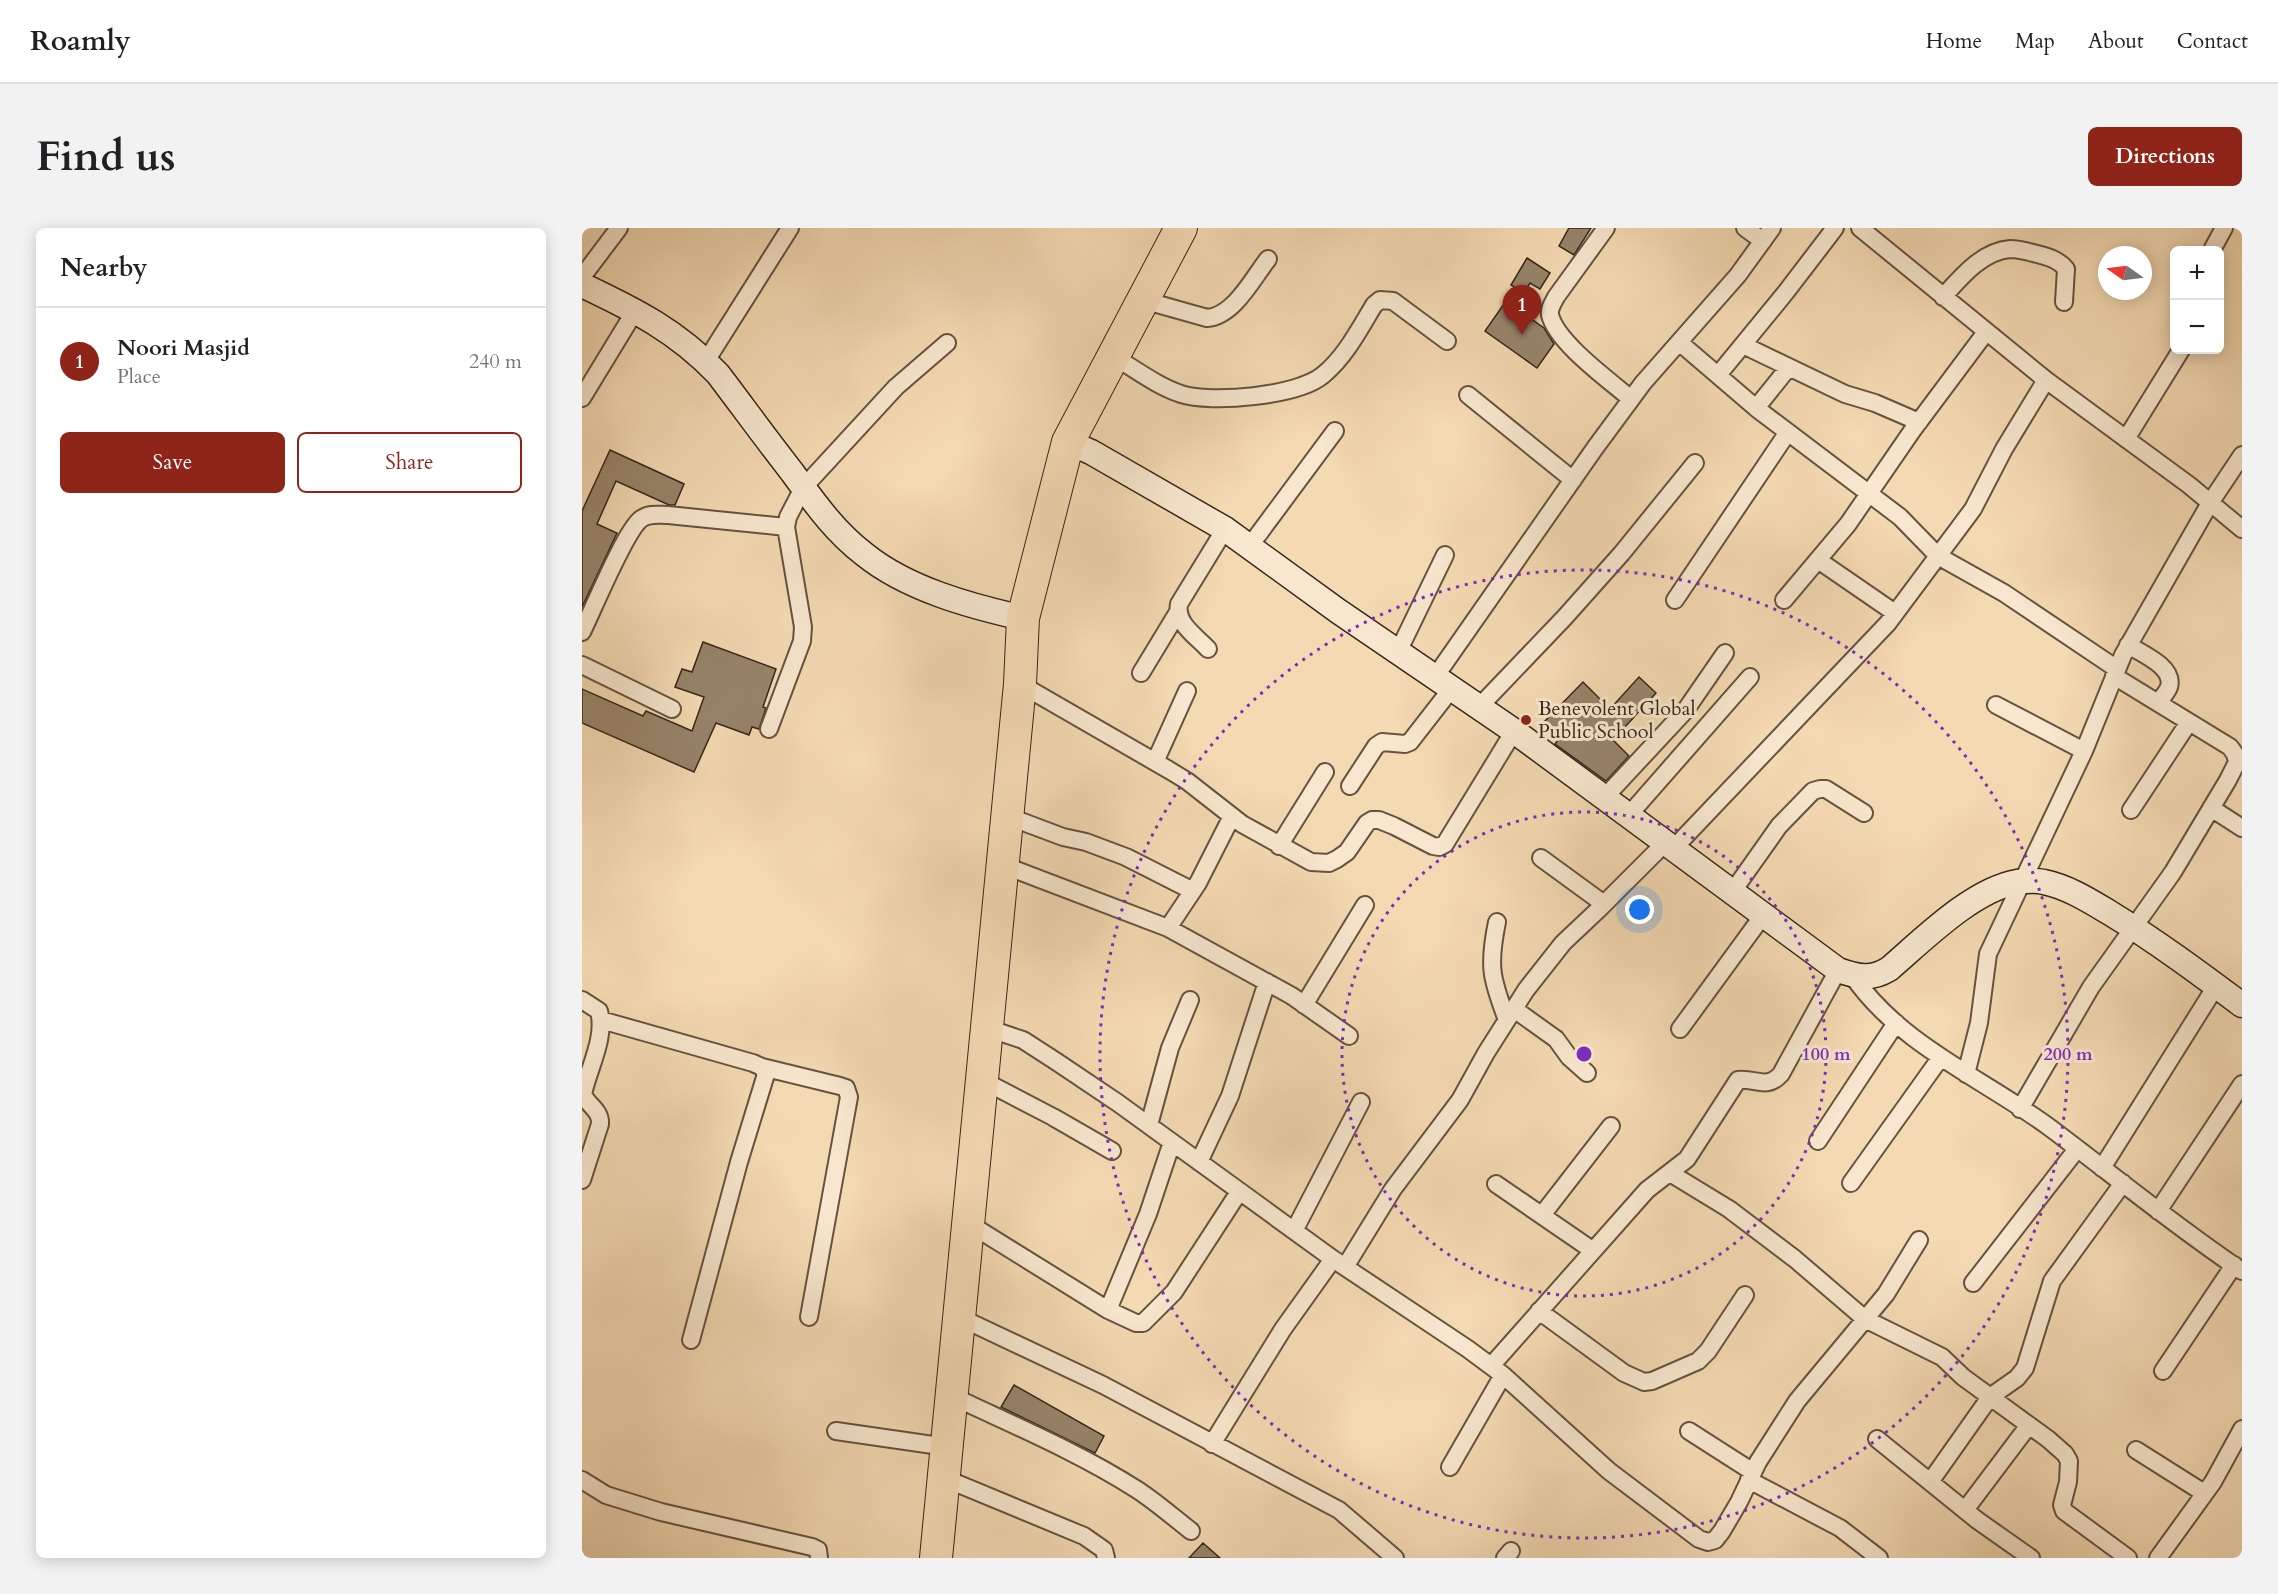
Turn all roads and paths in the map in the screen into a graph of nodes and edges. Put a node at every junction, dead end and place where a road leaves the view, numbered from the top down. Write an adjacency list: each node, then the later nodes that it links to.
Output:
1 (619, 228): 12 (street)
2 (790, 228): 25 (street)
3 (1181, 228): 15 (highway)
4 (1605, 228): 31 (street)
5 (1745, 228): 9 (street)
6 (1835, 228): 22 (street)
7 (1860, 228): 14 (street)
8 (2224, 228): 10 (street)
9 (1767, 235): 20 (street)
10 (2214, 246)
11 (1268, 259): 15 (street)
12 (582, 277)
13 (582, 285): 17 (street)
14 (1943, 297): 16 (street); 18 (street)
15 (1143, 300): 24 (highway)
16 (2064, 302)
17 (635, 311): 25 (street); 30 (street)
18 (1986, 332): 28 (street); 33 (street)
19 (1447, 340): 24 (street)
20 (1678, 342): 27 (street); 31 (street)
21 (947, 343): 41 (street)
22 (1743, 345): 26 (street); 27 (street)
23 (2179, 354): 36 (street)
24 (1113, 356): 37 (highway)
25 (706, 361): 41 (street)
26 (1789, 367): 32 (street); 33 (street)
27 (1718, 375): 32 (street)
28 (2046, 380): 36 (street); 49 (street)
29 (1468, 395): 40 (street)
30 (582, 398)
31 (1631, 399): 40 (street)
32 (1756, 408): 35 (street)
33 (1919, 422): 42 (street)
34 (1335, 431): 47 (street)
35 (1788, 432): 42 (street); 51 (street)
36 (2126, 439): 43 (street)
37 (1068, 442): 45 (street); 55 (highway)
38 (2242, 455): 43 (street)
39 (1695, 463): 70 (street)
40 (1573, 480): 65 (street)
41 (803, 488): 44 (street); 55 (street)
42 (1868, 492): 49 (street); 50 (street)
43 (2210, 502): 46 (street); 57 (street)
44 (786, 527): 56 (street); 73 (street)
45 (1225, 529): 47 (street); 53 (street)
46 (2242, 529)
47 (1249, 547): 59 (street)
48 (1445, 555): 59 (street)
49 (1938, 556): 54 (street); 63 (street)
50 (1818, 560): 52 (street); 54 (street)
51 (1675, 600)
52 (1784, 600)
53 (1178, 612): 58 (street); 62 (street)
54 (1895, 613): 89 (street)
55 (1023, 618): 66 (highway)
56 (582, 632)
57 (2128, 645): 63 (street); 68 (street)
58 (1208, 649)
59 (1398, 652): 65 (street)
60 (1725, 653): 80 (street)
61 (582, 665): 71 (street)
62 (1141, 673)
63 (2116, 673): 68 (street); 75 (street)
64 (1750, 676): 86 (street)
65 (1443, 683): 70 (street); 79 (street)
66 (1020, 684): 76 (street); 84 (highway)
67 (1187, 691): 76 (street)
68 (2158, 703): 72 (street)
69 (1996, 705): 75 (street)
70 (1479, 707): 74 (street)
71 (672, 709)
72 (2189, 722): 77 (street); 82 (street)
73 (768, 729)
74 (1515, 731): 80 (street); 88 (street)
75 (2084, 750): 92 (street)
76 (1155, 762): 85 (street)
77 (2238, 771): 81 (street)
78 (1325, 772): 88 (street)
79 (1350, 786)
80 (1604, 798): 86 (street)
81 (2211, 808): 87 (street); 99 (street)
82 (2131, 810)
83 (1864, 813): 94 (street)
84 (1007, 816): 91 (highway); 93 (street)
85 (1232, 816): 88 (street); 93 (street)
86 (1628, 816): 89 (street)
87 (2242, 828)
88 (1279, 846)
89 (1669, 846): 94 (street); 95 (street)
90 (1541, 858): 95 (street)
91 (1002, 865): 100 (street); 111 (highway)
92 (2023, 882): 99 (street); 101 (street); 117 (street)
93 (1193, 891): 100 (street)
94 (1733, 891): 97 (street)
95 (1604, 904): 108 (street)
96 (1365, 905): 106 (street)
97 (1764, 914): 101 (street); 112 (street)
98 (1497, 922): 108 (street)
99 (2132, 927): 103 (street); 121 (street)
100 (1168, 928): 102 (street)
101 (1845, 973): 110 (street); 130 (street)
102 (1267, 982): 106 (street); 128 (street)
103 (2216, 986): 107 (street); 129 (street)
104 (582, 1000): 109 (street)
105 (1190, 1000): 122 (street)
106 (1305, 1005): 113 (street)
107 (2242, 1005)
108 (1510, 1015): 116 (street); 142 (street)
109 (602, 1020): 115 (street); 131 (street)
110 (1896, 1023): 114 (street); 124 (street)
111 (987, 1028): 118 (highway); 122 (street)
112 (1680, 1029)
113 (1349, 1036)
114 (1941, 1057): 117 (street); 132 (street)
115 (762, 1067): 148 (street); 151 (street)
116 (1587, 1073)
117 (1966, 1074): 121 (street)
118 (982, 1080): 127 (street); 138 (highway)
119 (2242, 1084): 136 (street)
120 (1361, 1102): 139 (street)
121 (2020, 1108): 126 (street)
122 (1149, 1125): 125 (street)
123 (1611, 1126): 137 (street)
124 (1818, 1141)
125 (1172, 1142): 128 (street); 146 (street)
126 (2077, 1149): 129 (street); 144 (street)
127 (1112, 1151)
128 (1199, 1162): 135 (street)
129 (2102, 1168): 133 (street)
130 (1670, 1173): 141 (street); 150 (street)
131 (582, 1179)
132 (1851, 1183)
133 (2123, 1183): 136 (street); 155 (street)
134 (1496, 1184): 137 (street)
135 (1239, 1192): 139 (street); 146 (street)
136 (2158, 1211): 143 (street)
137 (1542, 1215): 141 (street)
138 (968, 1223): 146 (street); 149 (highway)
139 (1294, 1231): 142 (street)
140 (1919, 1240): 150 (street)
141 (1592, 1250): 147 (street)
142 (1339, 1263): 152 (street); 161 (street)
143 (2238, 1268): 153 (street)
144 (1973, 1283)
145 (1745, 1294): 147 (street)
146 (1108, 1310)
147 (1539, 1311): 152 (street)
148 (809, 1317)
149 (959, 1317): 154 (highway); 161 (street)
150 (1865, 1319): 155 (street); 165 (street)
151 (691, 1340)
152 (1497, 1371): 164 (street); 165 (street)
153 (2163, 1371)
154 (952, 1396): 162 (highway); 171 (street)
155 (1990, 1396): 156 (street); 168 (street)
156 (2029, 1425): 170 (street); 178 (street)
157 (2242, 1429): 169 (street)
158 (836, 1431): 162 (street)
159 (1689, 1431): 165 (street)
160 (1877, 1439): 168 (street)
161 (1212, 1444): 175 (street)
162 (946, 1447): 166 (highway)
163 (2136, 1450): 169 (street)
164 (1450, 1467)
165 (1751, 1476): 176 (street)
166 (944, 1478): 173 (highway); 174 (street)
167 (582, 1480): 172 (street)
168 (1930, 1482): 170 (street)
169 (2204, 1493): 179 (street)
170 (1965, 1510): 177 (street)
171 (1191, 1531)
172 (819, 1558)
173 (936, 1558)
174 (1106, 1558)
175 (1395, 1558)
176 (1879, 1558)
177 (2031, 1558)
178 (2128, 1558)
179 (2158, 1558)

